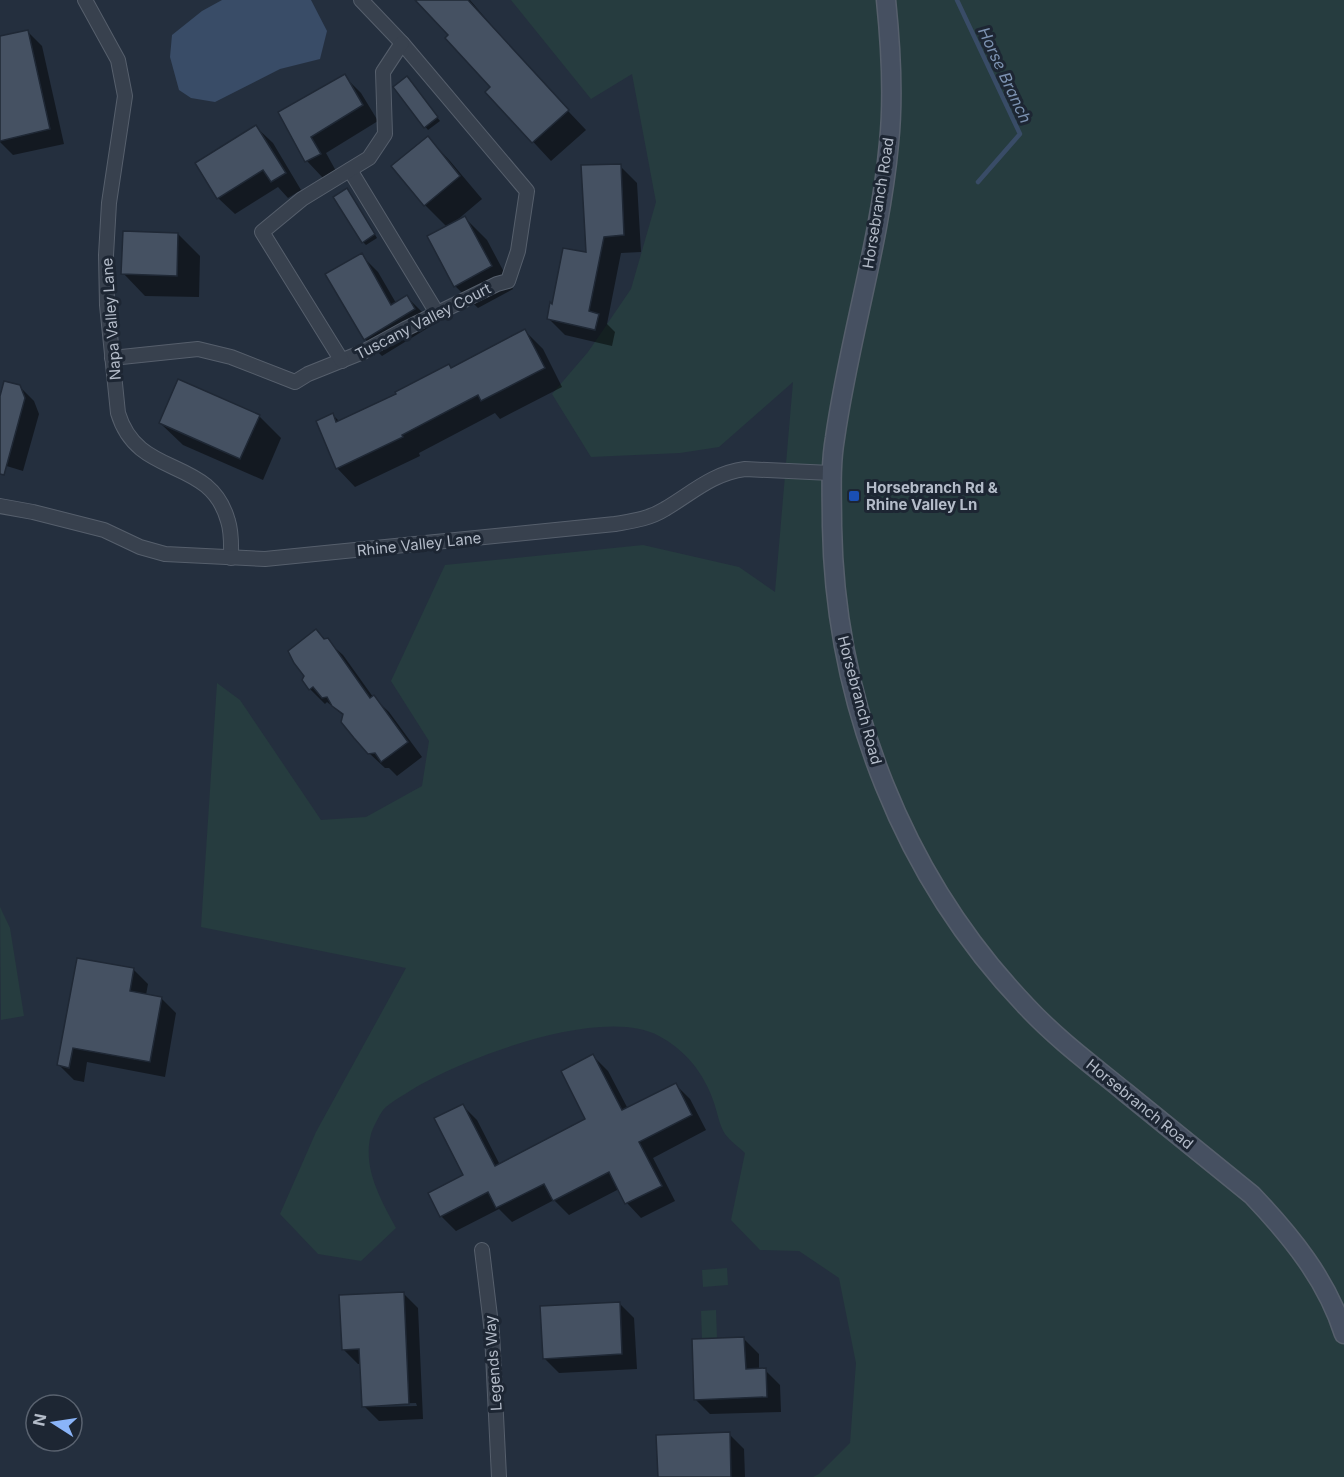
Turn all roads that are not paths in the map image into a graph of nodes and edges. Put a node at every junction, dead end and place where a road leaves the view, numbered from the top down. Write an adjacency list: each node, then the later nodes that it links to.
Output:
1 (85, 0): 7 (street, Napa Valley Lane)
2 (361, 0): 4 (street, Tuscany Valley Court)
3 (886, 0): 9 (street, Horsebranch Road)
4 (402, 44): 5 (street); 6 (street, Tuscany Valley Court)
5 (350, 170): 6 (street); 8 (street)
6 (437, 313): 8 (street, Tuscany Valley Court)
7 (112, 358): 8 (street, Tuscany Valley Court); 11 (street, Napa Valley Lane)
8 (342, 361)
9 (831, 473): 11 (street, Rhine Valley Lane); 13 (street, Horsebranch Road)
10 (0, 506): 11 (street, Rhine Valley Lane)
11 (231, 558)
12 (482, 1250): 14 (street, Legends Way)
13 (1344, 1334)
14 (499, 1477)

